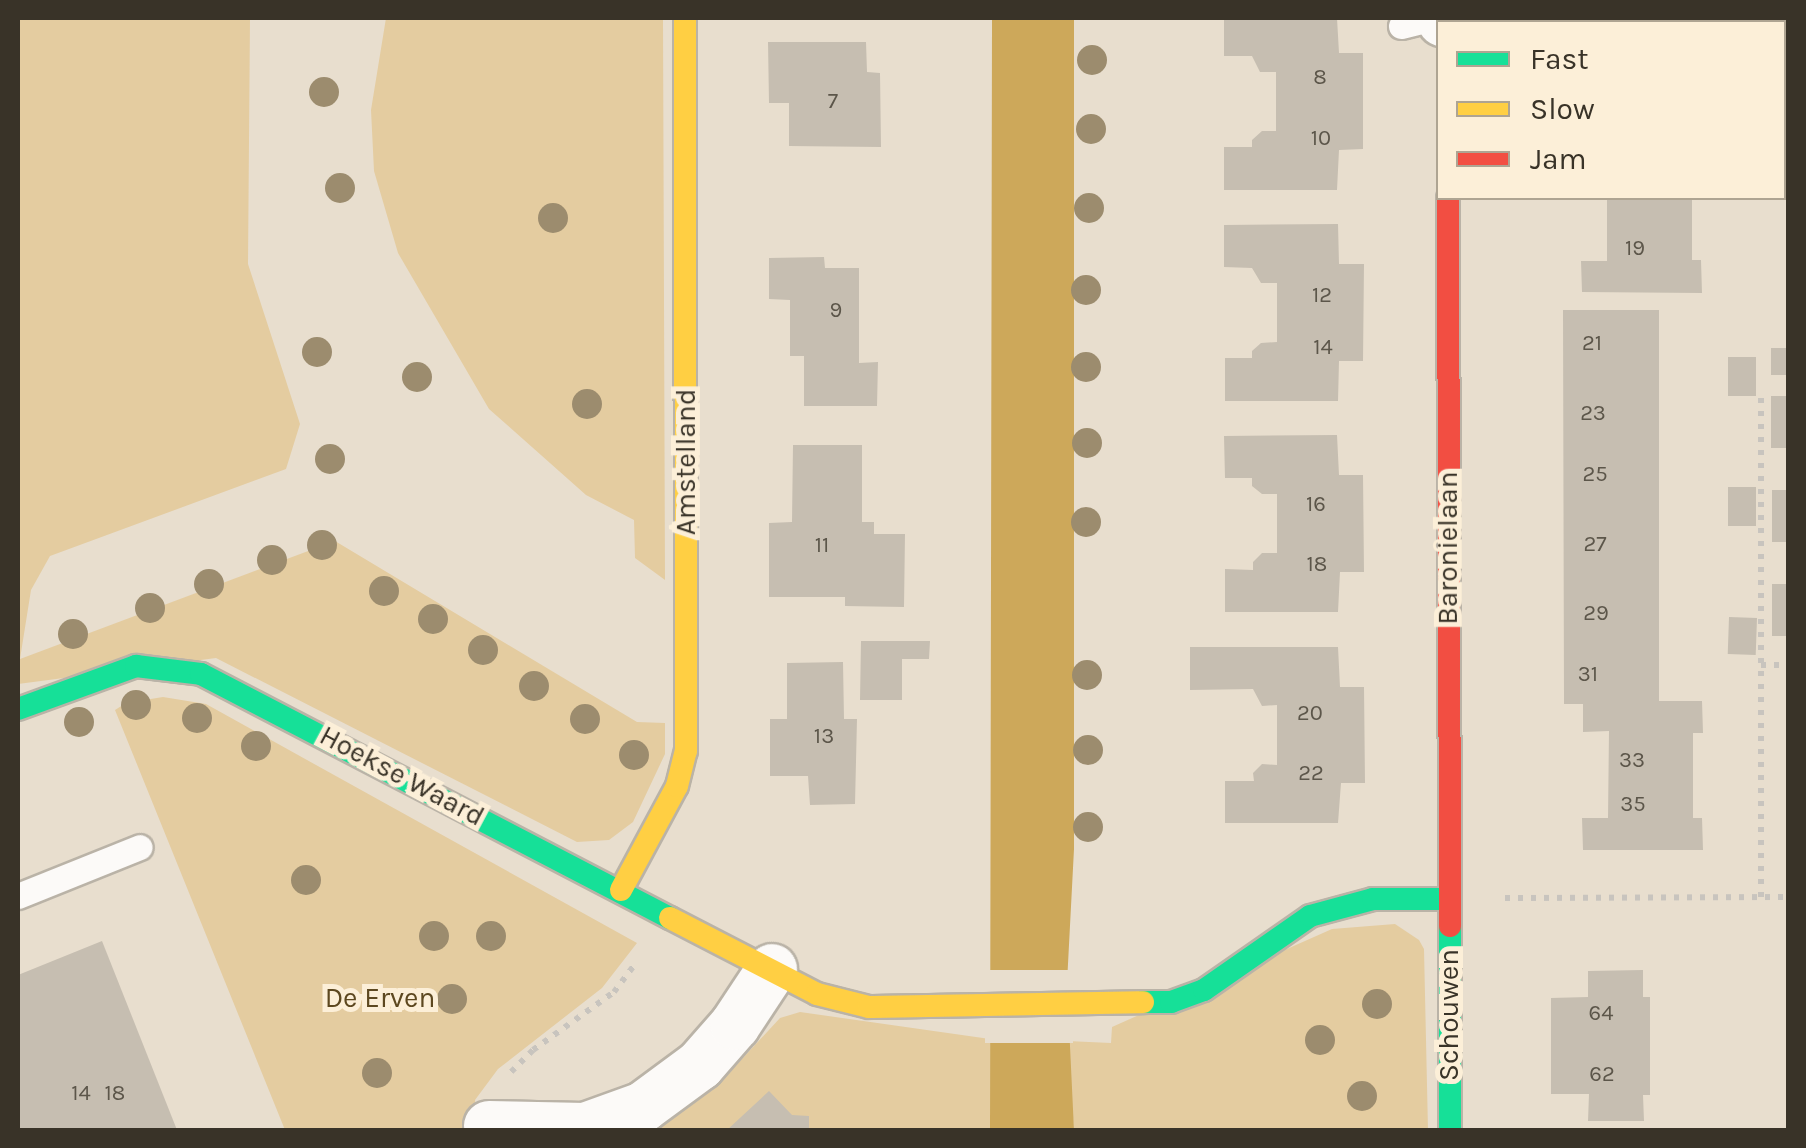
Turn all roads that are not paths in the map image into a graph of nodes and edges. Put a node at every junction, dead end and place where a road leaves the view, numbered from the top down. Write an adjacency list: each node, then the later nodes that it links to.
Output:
1 (685, 18): 7 (street, Amstelland)
2 (1432, 18): 3 (lane)
3 (1428, 22)
4 (1448, 200): 9 (street, Baronielaan)
5 (18, 709): 7 (street, Hoekse Waard)
6 (140, 848): 8 (lane)
7 (621, 890): 10 (street, Hoekse Waard)
8 (18, 896)
9 (1449, 898): 10 (street, Hoekse Waard); 12 (street, Schouwen)
10 (772, 969): 11 (street)
11 (496, 1104)
12 (1450, 1130)

